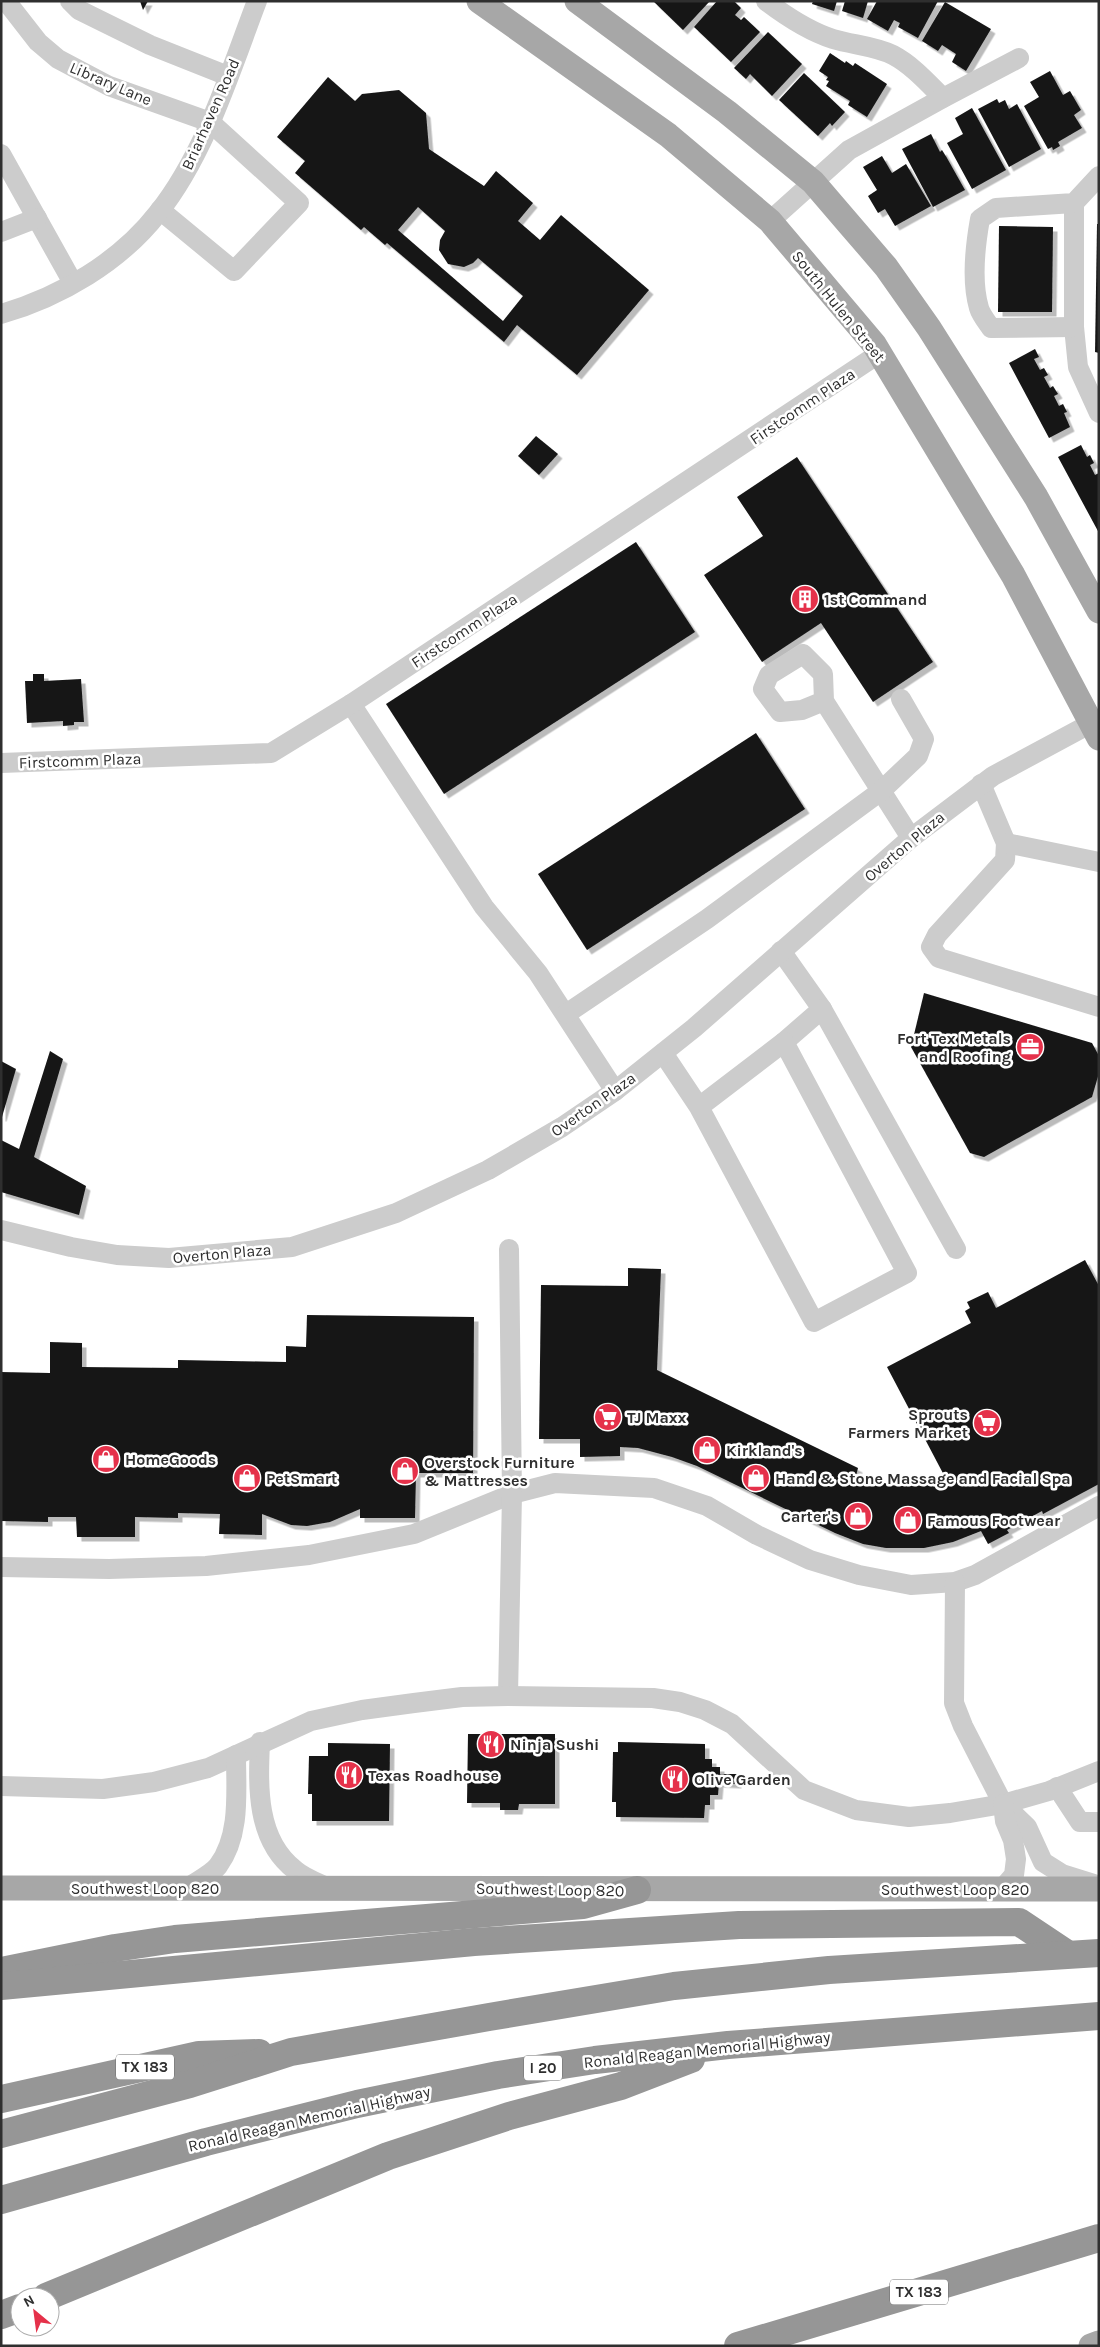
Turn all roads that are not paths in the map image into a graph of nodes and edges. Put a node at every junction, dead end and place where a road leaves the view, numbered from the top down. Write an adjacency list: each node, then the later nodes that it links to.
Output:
1 (70, 1): 9 (street)
2 (257, 1): 9 (street, Briarhaven Road)
3 (480, 1): 18 (main road, South Hulen Street)
4 (577, 1): 14 (main road)
5 (766, 1): 10 (street)
6 (6, 2): 7 (street); 11 (street, Library Lane)
7 (1, 5)
8 (1019, 58): 10 (street)
9 (228, 76): 11 (street, Briarhaven Road)
10 (943, 98): 14 (street)
11 (210, 122): 16 (street, Briarhaven Road); 16 (street)
12 (1, 154): 17 (street)
13 (1099, 176): 15 (street)
14 (813, 182): 18 (street); 25 (main road)
15 (1074, 203): 22 (street); 22 (street)
16 (160, 210): 20 (street, Briarhaven Road)
17 (36, 218): 19 (street); 20 (street)
18 (770, 221): 23 (main road, South Hulen Street)
19 (1, 232)
20 (73, 283): 21 (street, Briarhaven Road)
21 (1, 314)
22 (1074, 327): 24 (street)
23 (880, 353): 28 (street, Firstcomm Plaza); 29 (main road, South Hulen Street)
24 (1099, 413)
25 (1099, 611)
26 (902, 699): 32 (street)
27 (824, 701): 32 (street)
28 (351, 704): 30 (street, Firstcomm Plaza); 39 (street)
29 (1097, 722): 31 (street, Overton Plaza)
30 (1, 763)
31 (981, 784): 33 (street, Overton Plaza); 34 (street)
32 (881, 791): 33 (street); 39 (street)
33 (911, 838): 36 (street, Overton Plaza)
34 (1006, 843): 35 (street); 37 (street)
35 (1099, 862)
36 (781, 951): 38 (street); 41 (street, Overton Plaza)
37 (1099, 1007)
38 (822, 1009): 40 (street); 46 (street)
39 (566, 1014): 42 (street)
40 (784, 1042): 43 (street); 43 (street)
41 (663, 1053): 42 (street, Overton Plaza); 43 (street)
42 (616, 1091): 44 (street, Overton Plaza)
43 (699, 1107)
44 (1, 1230)
45 (509, 1249): 47 (street)
46 (956, 1249)
47 (512, 1494): 49 (street); 50 (street); 51 (street)
48 (1099, 1506): 50 (street)
49 (1, 1567)
50 (955, 1582): 57 (street)
51 (508, 1696): 52 (street); 57 (street)
52 (260, 1742): 53 (street); 61 (street)
53 (236, 1755): 55 (street); 62 (street)
54 (1099, 1771): 56 (street)
55 (1, 1786)
56 (1057, 1788): 57 (street); 58 (street)
57 (1003, 1804): 59 (street); 64 (street)
58 (1099, 1822)
59 (1099, 1887): 64 (main road, Southwest Loop 820)
60 (1, 1888): 62 (main road, Southwest Loop 820)
61 (329, 1888): 62 (main road, Southwest Loop 820); 63 (main road, Southwest Loop 820)
62 (186, 1889)
63 (637, 1890): 64 (main road, Southwest Loop 820); 67 (highway)
64 (1001, 1890)
65 (1099, 1953): 66 (highway)
66 (1067, 1954): 68 (highway); 71 (highway)
67 (1, 1971)
68 (1, 1986)
69 (1099, 2016): 70 (highway, Ronald Reagan Memorial Highway / I 20)
70 (728, 2045): 74 (highway, Ronald Reagan Memorial Highway / I 20); 76 (highway)
71 (291, 2052): 72 (highway, TX 183); 73 (highway)
72 (1, 2099)
73 (1, 2134)
74 (1, 2200)
75 (1099, 2238): 78 (highway, TX 183)
76 (60, 2291)
77 (1099, 2343): 79 (main road)
78 (738, 2346)
79 (1091, 2346)

